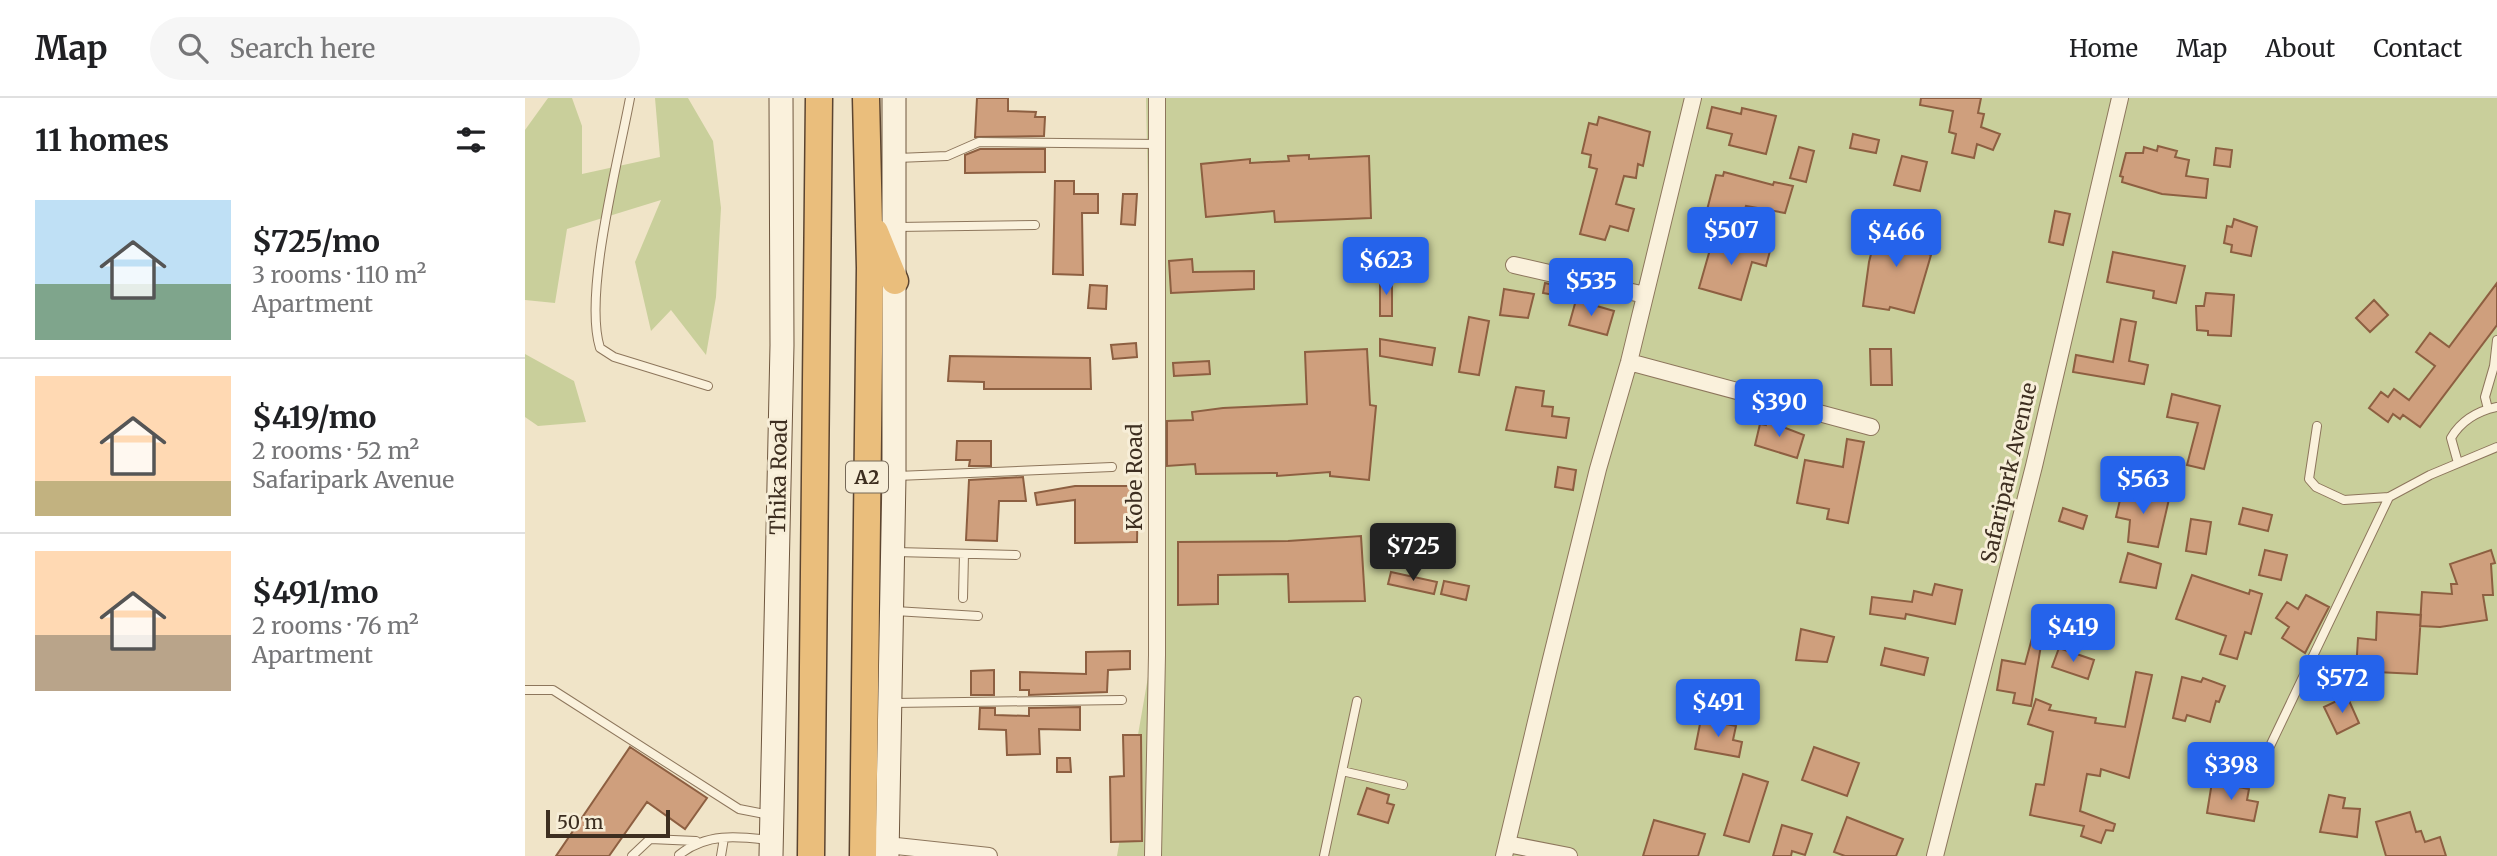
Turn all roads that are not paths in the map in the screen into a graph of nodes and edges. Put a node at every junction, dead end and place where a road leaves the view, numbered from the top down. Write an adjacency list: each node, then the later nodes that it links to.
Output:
1 (630, 98): 19 (lane)
2 (781, 98): 41 (main road, Thika Road)
3 (819, 98): 51 (highway, Thika Road / A2)
4 (866, 98): 11 (highway, A2)
5 (894, 98): 10 (main road)
6 (1157, 98): 9 (street, Kobe Road)
7 (1693, 98): 16 (street)
8 (2120, 98): 57 (street, Safaripark Avenue)
9 (1158, 144): 10 (lane); 54 (street, Kobe Road)
10 (894, 158): 13 (main road)
11 (869, 217): 15 (highway); 52 (highway, A2)
12 (1035, 225): 13 (lane)
13 (894, 227): 15 (main road)
14 (1514, 265): 16 (street)
15 (895, 281): 26 (main road)
16 (1645, 295): 18 (street)
17 (2497, 340): 20 (lane)
18 (1629, 362): 22 (street); 45 (street)
19 (708, 386)
20 (2492, 408): 24 (lane)
21 (2317, 426): 27 (lane)
22 (1871, 427)
23 (2497, 447): 24 (lane)
24 (2458, 463): 27 (lane)
25 (1112, 467): 26 (lane)
26 (894, 476): 28 (main road)
27 (2389, 497): 38 (lane)
28 (893, 552): 29 (lane); 32 (main road)
29 (964, 554): 30 (lane); 31 (lane)
30 (1016, 555)
31 (963, 598)
32 (892, 611): 33 (lane); 37 (main road)
33 (978, 616)
34 (525, 690): 41 (lane)
35 (1122, 700): 37 (lane)
36 (1357, 701): 39 (lane)
37 (890, 703): 46 (main road)
38 (2261, 765)
39 (1342, 771): 40 (lane); 55 (lane)
40 (1403, 785)
41 (771, 815): 44 (main road, Thika Road)
42 (725, 838): 43 (lane); 44 (lane); 50 (lane)
43 (701, 841): 48 (lane); 49 (lane)
44 (771, 848)
45 (1506, 850): 56 (street)
46 (887, 851): 47 (street)
47 (920, 851): 53 (street)
48 (679, 855)
49 (632, 856)
50 (721, 856)
51 (811, 856)
52 (863, 856)
53 (989, 856)
54 (1153, 856)
55 (1324, 856)
56 (1569, 856)
57 (1935, 856)

